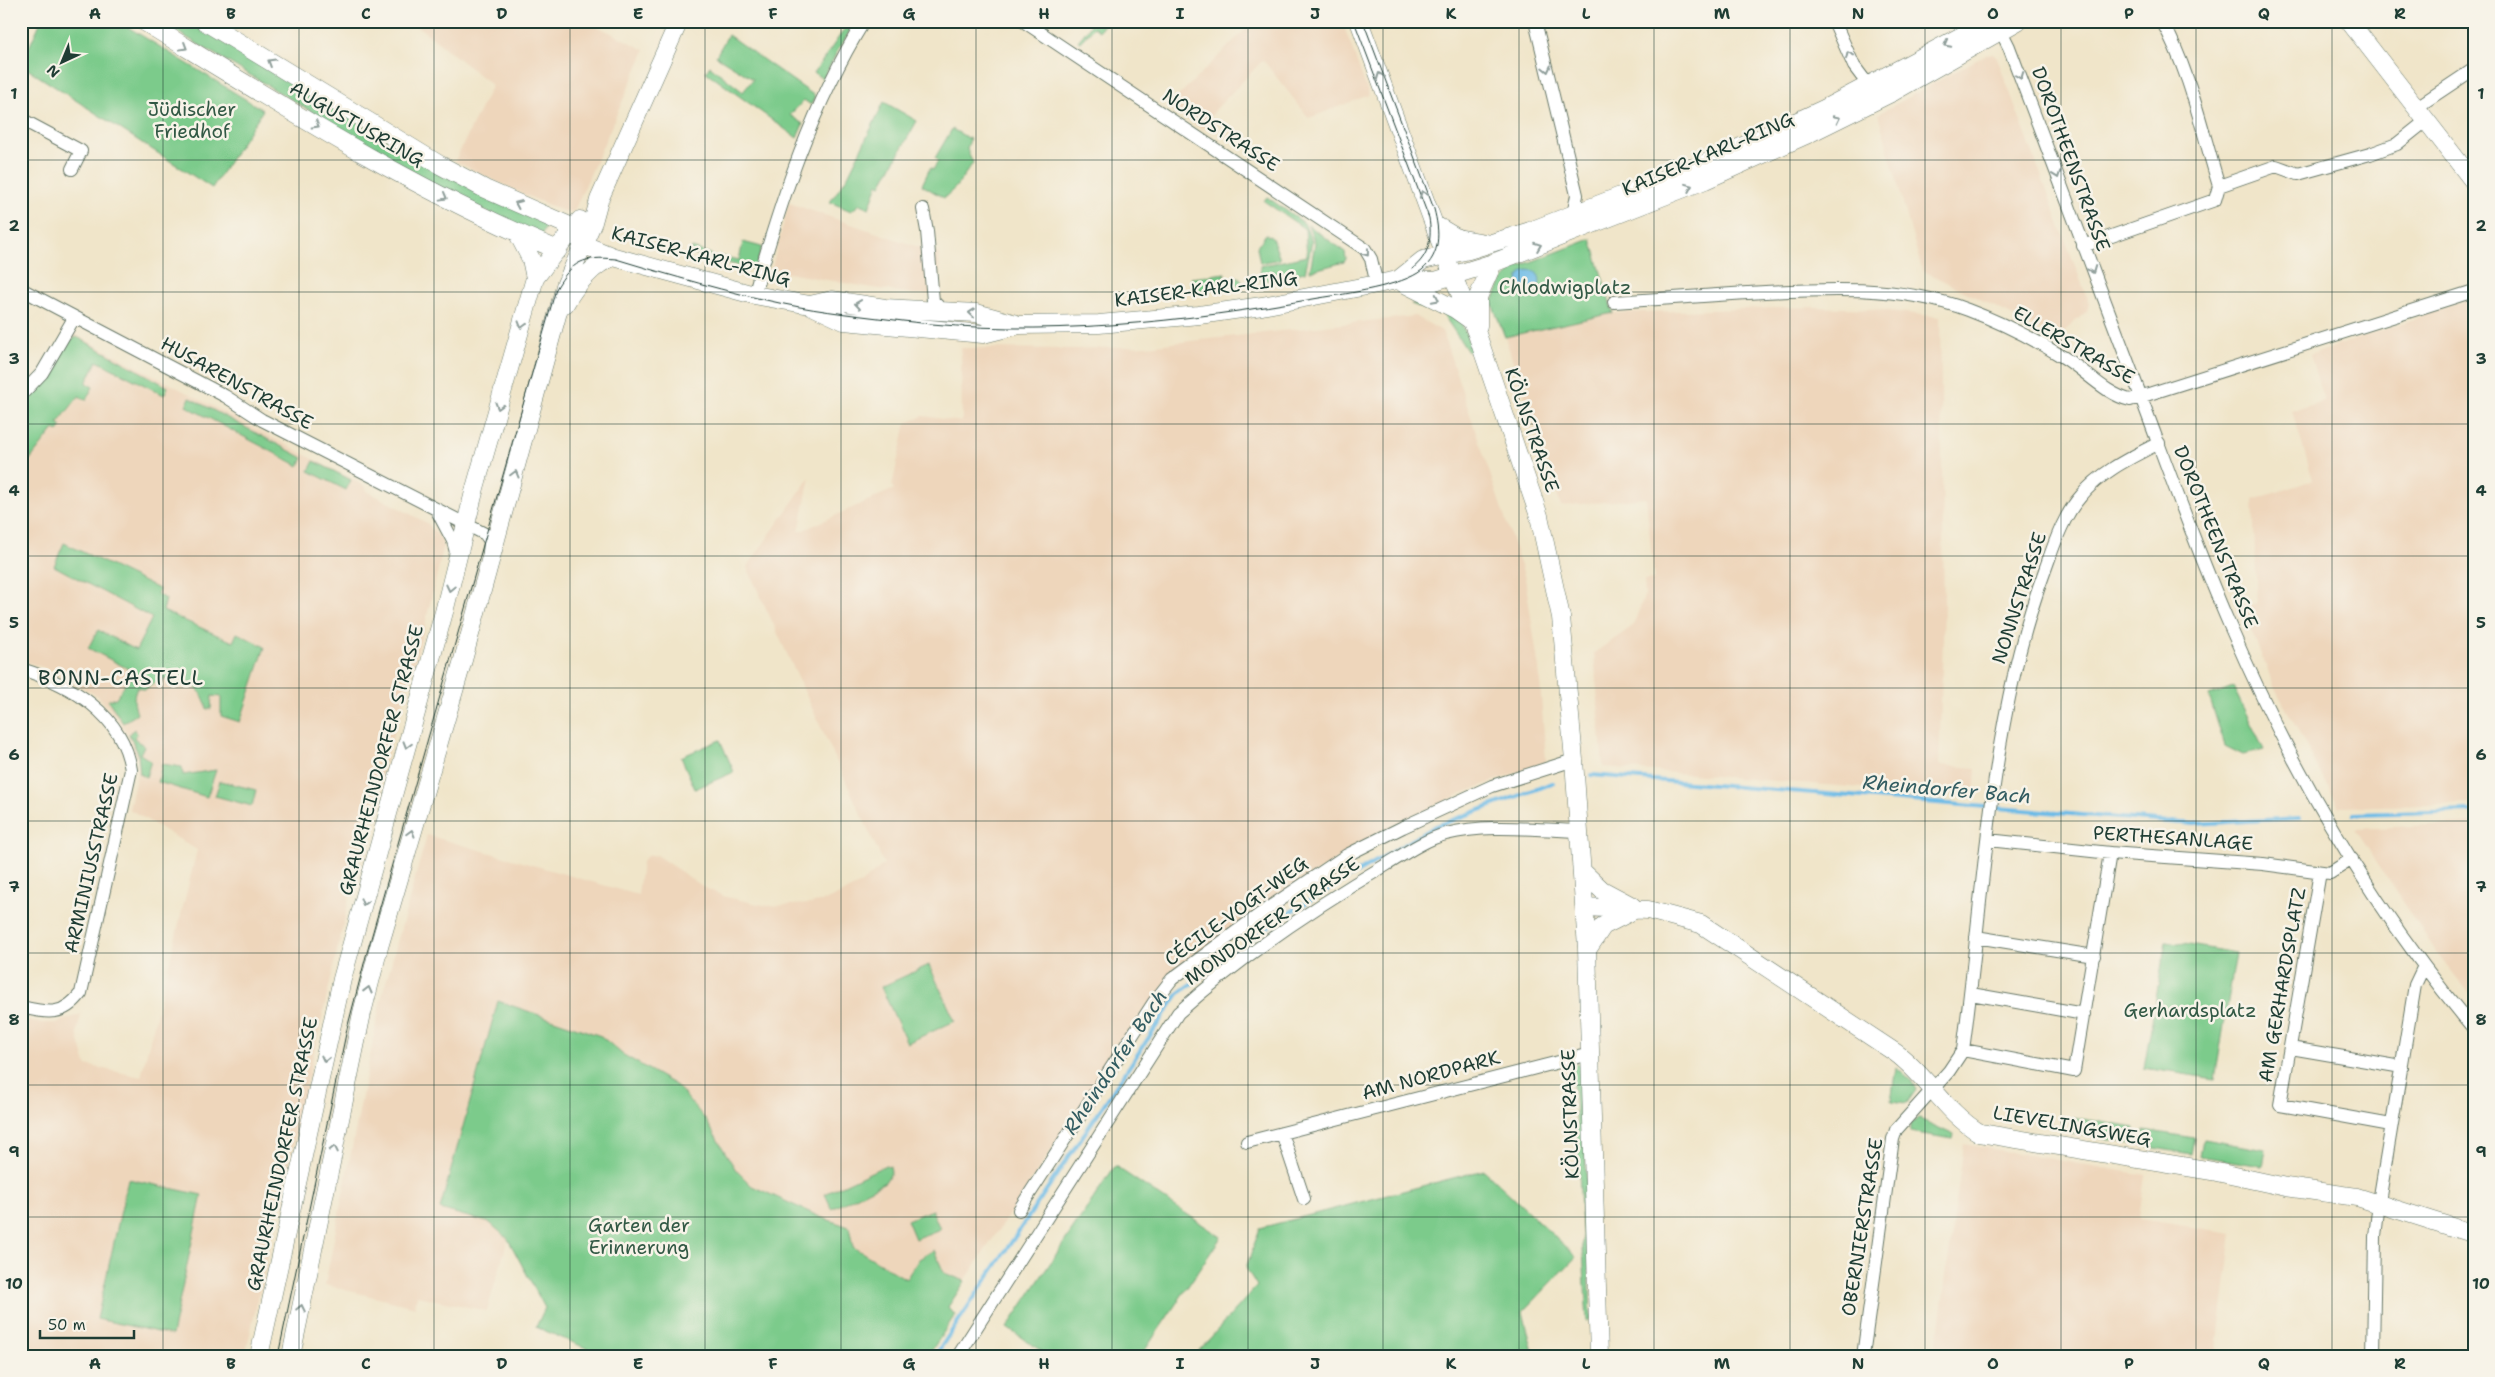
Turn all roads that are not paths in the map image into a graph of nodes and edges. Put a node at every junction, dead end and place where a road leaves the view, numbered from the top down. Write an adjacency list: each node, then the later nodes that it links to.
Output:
1 (143, 21): 25 (main road, AUGUSTUSRING, one-way to 25)
2 (204, 21): 24 (main road, AUGUSTUSRING, one-way to 2)
3 (679, 21): 20 (main road, GRAURHEINDORFER STRASSE)
4 (864, 21): 41 (street)
5 (1359, 21): 23 (main road, KÖLNSTRASSE, one-way to 5)
6 (1535, 21): 22 (street, one-way to 22)
7 (1834, 21): 14 (street, one-way to 7)
8 (2018, 21): 12 (main road, KAISER-KARL-RING)
9 (2162, 21): 19 (street)
10 (2349, 21): 15 (main road)
11 (1025, 22): 38 (street, NORDSTRASSE, one-way to 38)
12 (1996, 25): 14 (main road, KAISER-KARL-RING, one-way to 14); 28 (street, DOROTHEENSTRASSE, one-way to 28); 33 (main road, KAISER-KARL-RING, one-way to 12)
13 (2474, 69): 15 (street)
14 (1869, 86): 22 (main road, KAISER-KARL-RING)
15 (2422, 113): 18 (main road); 19 (street)
16 (21, 119): 17 (street)
17 (72, 168)
18 (2474, 182)
19 (2219, 186): 28 (street)
20 (599, 200): 24 (main road, GRAURHEINDORFER STRASSE); 26 (main road, GRAURHEINDORFER STRASSE)
21 (923, 209): 44 (street)
22 (1573, 215): 27 (main road, KAISER-KARL-RING)
23 (1435, 225): 27 (main road); 31 (main road, KÖLNSTRASSE)
24 (574, 228): 26 (main road, KAISER-KARL-RING); 29 (main road, GRAURHEINDORFER STRASSE)
25 (517, 232): 29 (main road, AUGUSTUSRING); 35 (main road)
26 (582, 244): 29 (main road, KAISER-KARL-RING); 32 (main road, KAISER-KARL-RING); 45 (main road, GRAURHEINDORFER STRASSE)
27 (1493, 244): 30 (main road, KAISER-KARL-RING)
28 (2083, 246): 50 (street, DOROTHEENSTRASSE, one-way to 50)
29 (558, 250): 35 (main road, GRAURHEINDORFER STRASSE)
30 (1469, 250): 31 (main road, KAISER-KARL-RING); 34 (main road)
31 (1446, 256): 34 (main road, KÖLNSTRASSE); 36 (main road, KAISER-KARL-RING); 37 (main road)
32 (614, 257): 41 (main road, KAISER-KARL-RING); 45 (main road)
33 (1492, 263): 34 (main road, KAISER-KARL-RING); 48 (main road)
34 (1452, 275): 37 (main road, KAISER-KARL-RING); 48 (main road, KÖLNSTRASSE)
35 (535, 278): 54 (main road, GRAURHEINDORFER STRASSE, one-way to 54)
36 (1398, 280): 37 (main road, KAISER-KARL-RING); 38 (main road, KAISER-KARL-RING); 48 (main road, one-way to 48)
37 (1435, 281)
38 (1377, 285): 47 (main road, KAISER-KARL-RING)
39 (21, 290): 46 (street, HUSARENSTRASSE)
40 (2474, 291): 50 (street, ELLERSTRASSE)
41 (754, 294): 43 (main road, KAISER-KARL-RING)
42 (1614, 302): 50 (street, ELLERSTRASSE)
43 (810, 305): 44 (main road, KAISER-KARL-RING, one-way to 43); 47 (main road, KAISER-KARL-RING)
44 (943, 311): 47 (main road, KAISER-KARL-RING, one-way to 44)
45 (559, 316): 53 (main road, GRAURHEINDORFER STRASSE, one-way to 45)
46 (74, 318): 49 (street); 52 (street, HUSARENSTRASSE)
47 (1019, 324)
48 (1475, 328): 59 (main road, KÖLNSTRASSE)
49 (21, 395)
50 (2142, 398): 51 (street, DOROTHEENSTRASSE)
51 (2159, 443): 61 (street, NONNSTRASSE); 63 (street, DOROTHEENSTRASSE)
52 (436, 509): 54 (street, HUSARENSTRASSE); 56 (street)
53 (501, 521): 55 (street); 57 (main road, GRAURHEINDORFER STRASSE)
54 (465, 524): 55 (street, HUSARENSTRASSE); 56 (main road, GRAURHEINDORFER STRASSE)
55 (485, 534): 57 (street)
56 (458, 556): 88 (main road, GRAURHEINDORFER STRASSE, one-way to 88)
57 (489, 559): 89 (main road, GRAURHEINDORFER STRASSE, one-way to 57)
58 (21, 669): 73 (street, ARMINIUSSTRASSE)
59 (1574, 760): 60 (main road, KÖLNSTRASSE); 86 (street, CÉCILE-VOGT-WEG)
60 (1580, 831): 64 (main road, KÖLNSTRASSE); 90 (street, MONDORFER STRASSE)
61 (1988, 840): 62 (street, PERTHESANLAGE); 68 (street, NONNSTRASSE)
62 (2110, 853): 65 (street, PERTHESANLAGE); 70 (street)
63 (2352, 859): 65 (street, PERTHESANLAGE); 71 (street, DOROTHEENSTRASSE)
64 (1582, 871): 66 (main road, KÖLNSTRASSE); 67 (main road)
65 (2320, 872): 76 (street, AM GERHARDSPLATZ)
66 (1584, 907): 67 (main road, LIEVELINGSWEG); 69 (main road, KÖLNSTRASSE)
67 (1637, 909): 69 (main road); 80 (main road, LIEVELINGSWEG)
68 (1976, 937): 70 (street); 72 (street, NONNSTRASSE)
69 (1587, 950): 78 (main road, KÖLNSTRASSE)
70 (2094, 956): 74 (street)
71 (2424, 966): 75 (street, DOROTHEENSTRASSE); 79 (street)
72 (1971, 994): 74 (street); 77 (street, NONNSTRASSE)
73 (21, 1007)
74 (2084, 1014): 77 (street)
75 (2474, 1029)
76 (2291, 1048): 79 (street); 81 (street, AM GERHARDSPLATZ)
77 (1963, 1050): 80 (street, OBERNIERSTRASSE)
78 (1590, 1054): 82 (street, AM NORDPARK); 91 (main road, KÖLNSTRASSE)
79 (2402, 1067): 81 (street)
80 (1933, 1088): 85 (main road, LIEVELINGSWEG); 92 (street, OBERNIERSTRASSE)
81 (2392, 1125): 85 (street)
82 (1282, 1133): 83 (street, AM NORDPARK); 84 (street)
83 (1246, 1142)
84 (1304, 1199)
85 (2379, 1202): 87 (main road, LIEVELINGSWEG); 93 (street)
86 (1019, 1210)
87 (2474, 1234)
88 (259, 1356)
89 (291, 1356)
90 (958, 1356)
91 (1599, 1356)
92 (1862, 1356)
93 (2373, 1356)

